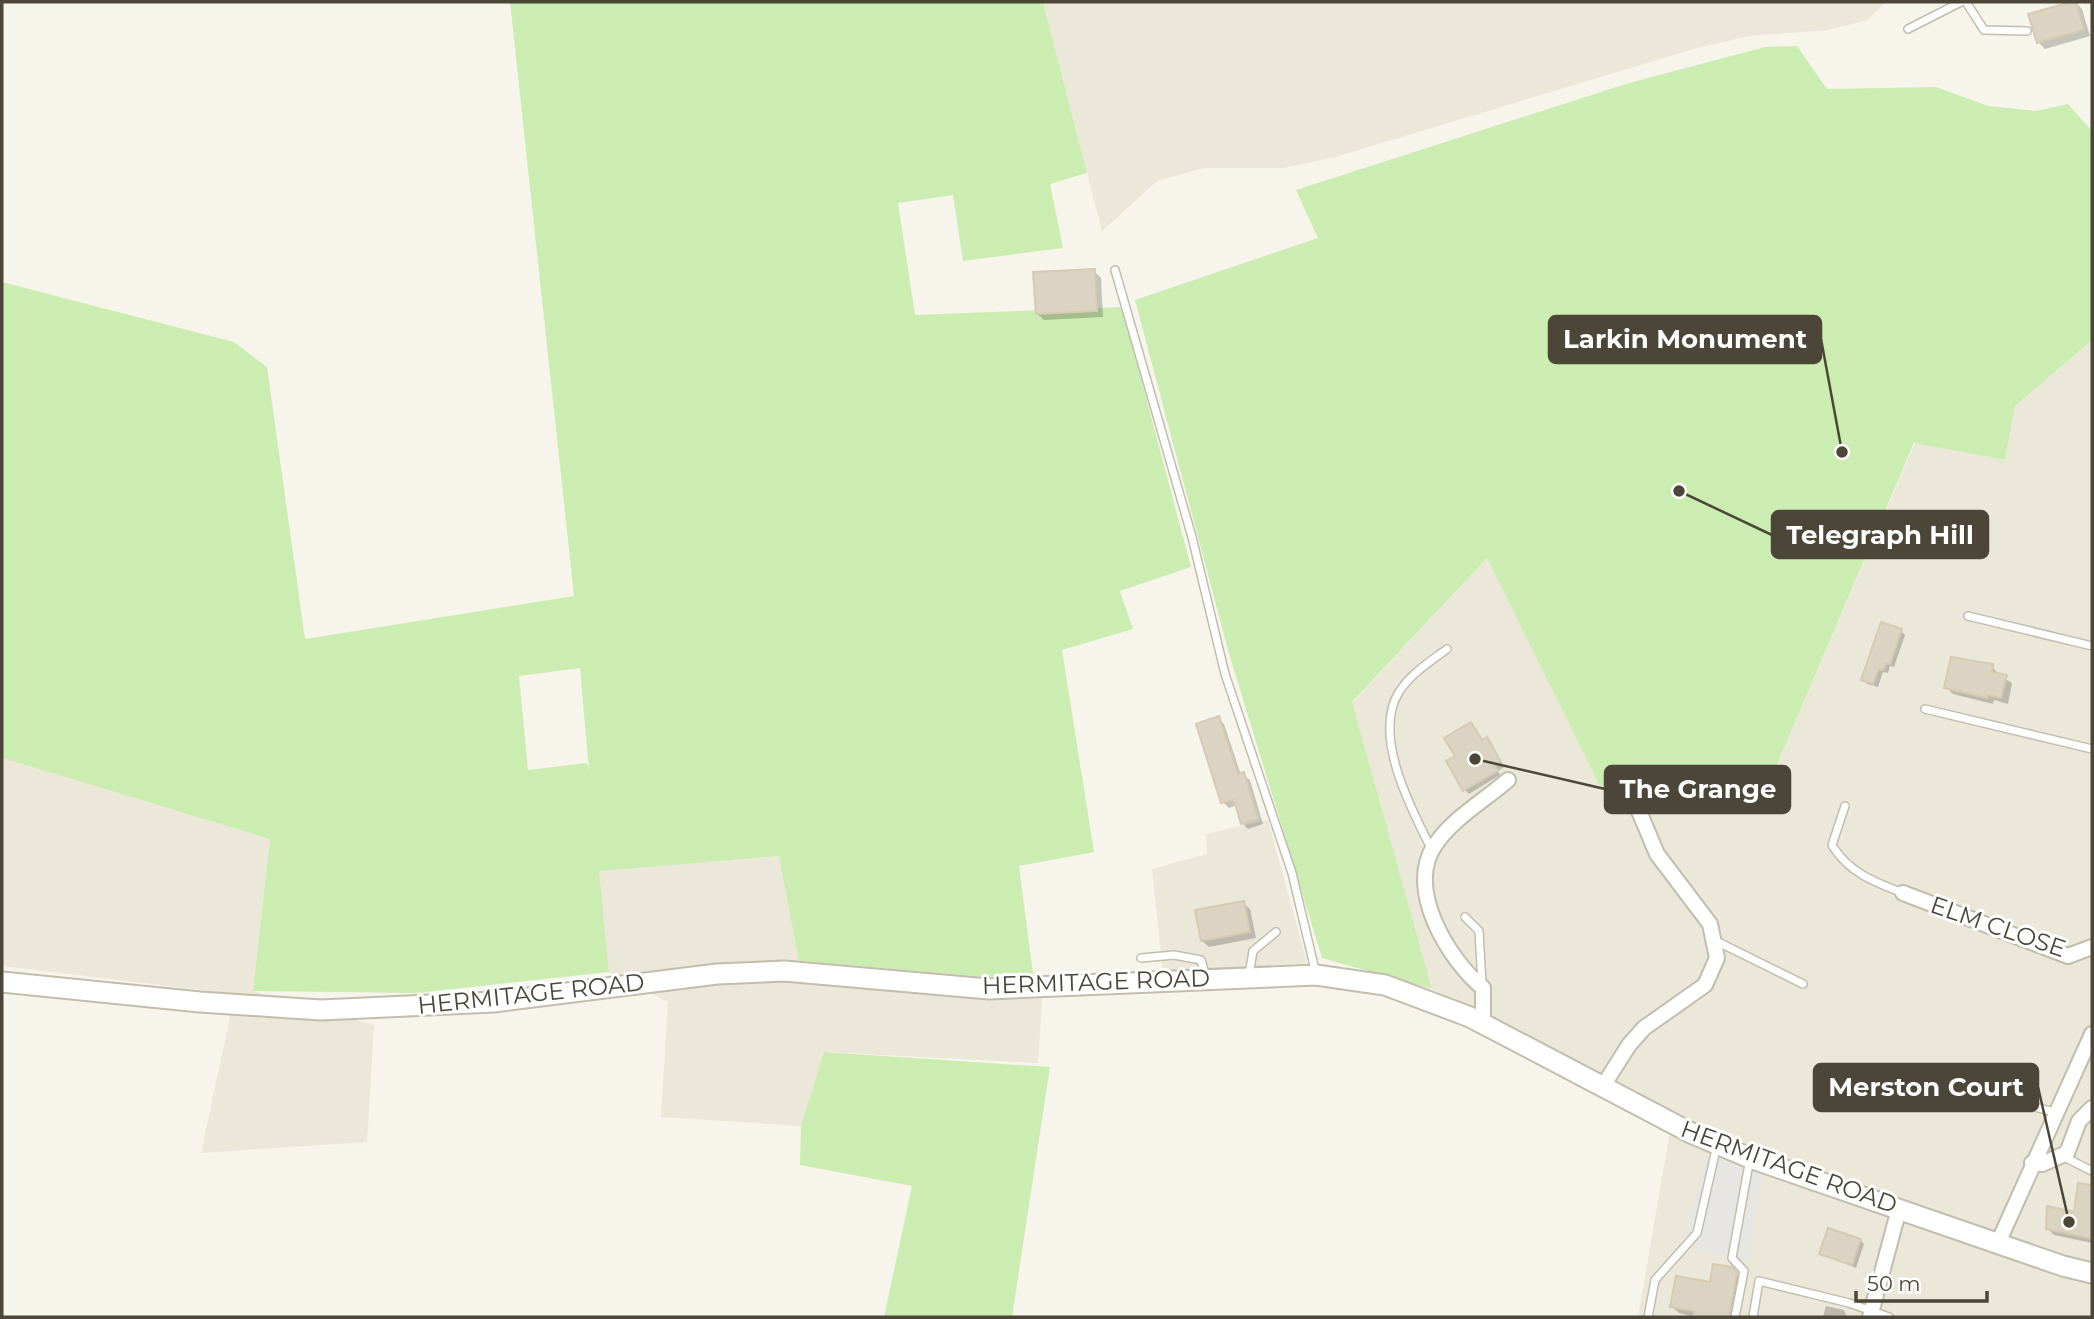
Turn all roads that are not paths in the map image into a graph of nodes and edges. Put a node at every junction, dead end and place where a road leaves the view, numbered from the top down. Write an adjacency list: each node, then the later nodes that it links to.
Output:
1 (1961, 2): 3 (lane)
2 (1966, 2): 4 (lane)
3 (1909, 29)
4 (2027, 31)
5 (1115, 270): 21 (lane)
6 (1968, 616): 7 (lane)
7 (2092, 646)
8 (1447, 649): 14 (lane)
9 (1925, 709): 10 (lane)
10 (2092, 749)
11 (1508, 780): 14 (street)
12 (1636, 804): 18 (street)
13 (1845, 806): 15 (lane)
14 (1432, 850): 26 (street)
15 (1903, 893): 19 (street, ELM CLOSE)
16 (1465, 917): 26 (lane)
17 (1276, 932): 22 (lane)
18 (1716, 941): 25 (lane); 29 (street)
19 (2092, 947)
20 (1141, 958): 23 (lane)
21 (1316, 975): 22 (street, HERMITAGE ROAD); 27 (street, HERMITAGE ROAD)
22 (1249, 976): 23 (street, HERMITAGE ROAD)
23 (1206, 978): 24 (street, HERMITAGE ROAD)
24 (2, 982)
25 (1803, 984)
26 (1483, 988): 27 (street)
27 (1483, 1023): 29 (street, HERMITAGE ROAD)
28 (2092, 1034): 32 (street)
29 (1602, 1086): 33 (street, HERMITAGE ROAD)
30 (1977, 1104): 32 (lane)
31 (2092, 1108): 34 (street)
32 (2054, 1112): 36 (street)
33 (1718, 1144): 35 (street, HERMITAGE ROAD); 42 (lane)
34 (2062, 1156): 36 (street); 37 (lane)
35 (1750, 1158): 38 (street, HERMITAGE ROAD); 43 (lane)
36 (2032, 1163): 39 (street)
37 (2092, 1171)
38 (1899, 1209): 39 (street, HERMITAGE ROAD); 41 (street)
39 (1998, 1243): 40 (street, HERMITAGE ROAD)
40 (2092, 1273)
41 (1871, 1314): 44 (lane); 45 (lane)
42 (1648, 1317)
43 (1735, 1317)
44 (1753, 1317)
45 (1889, 1317)

